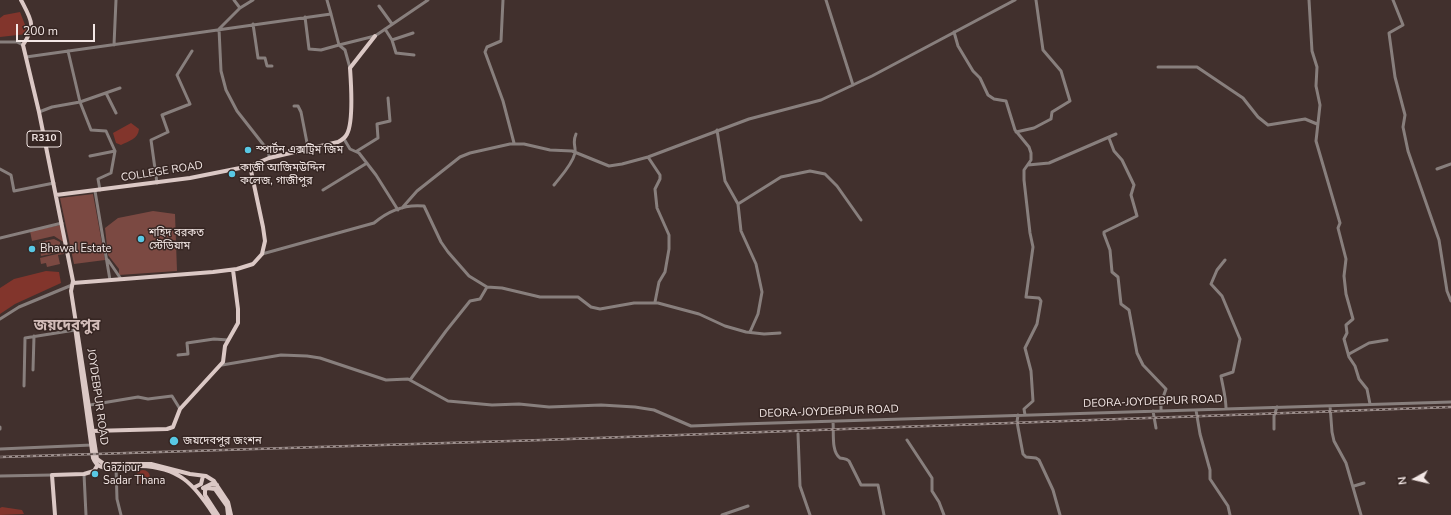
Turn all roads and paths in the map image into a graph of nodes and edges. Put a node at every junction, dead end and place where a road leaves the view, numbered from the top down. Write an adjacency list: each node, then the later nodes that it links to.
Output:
1 (21, 0): 26 (main road)
2 (116, 0): 27 (street)
3 (234, 0): 14 (street)
4 (252, 0): 14 (street)
5 (327, 0): 15 (street)
6 (428, 0): 18 (street)
7 (503, 0): 51 (street)
8 (826, 0): 36 (street)
9 (1015, 0): 21 (street)
10 (1036, 0): 46 (street)
11 (1309, 0): 44 (street)
12 (1393, 0): 86 (street)
13 (379, 6): 18 (street)
14 (240, 8): 19 (street)
15 (331, 14): 16 (street); 28 (street)
16 (305, 17): 17 (street); 28 (street)
17 (253, 24): 19 (street); 33 (street)
18 (392, 24): 20 (street)
19 (218, 29): 27 (street); 58 (street)
20 (385, 29): 23 (street); 24 (street)
21 (954, 32): 36 (street); 46 (street)
22 (413, 33): 24 (street)
23 (375, 36): 28 (street); 35 (main road)
24 (392, 40): 31 (street)
25 (0, 42): 26 (street)
26 (23, 45): 32 (main road, JOYDEBPUR ROAD / R310)
27 (114, 45): 29 (street)
28 (339, 45): 35 (street)
29 (68, 51): 32 (street); 40 (street)
30 (192, 51): 66 (street)
31 (414, 55)
32 (26, 57): 42 (main road, JOYDEBPUR ROAD / R310)
33 (272, 66)
34 (1158, 67): 44 (street)
35 (350, 68): 50 (main road)
36 (853, 85): 45 (street)
37 (120, 88): 38 (street)
38 (106, 93): 40 (street); 43 (street)
39 (388, 98): 54 (street)
40 (80, 102): 42 (street); 53 (street)
41 (294, 106): 52 (street)
42 (39, 112): 65 (main road, JOYDEBPUR ROAD / R310)
43 (116, 113)
44 (1317, 124): 96 (street)
45 (717, 130): 57 (street); 72 (street)
46 (1016, 132): 61 (street)
47 (576, 134): 55 (street)
48 (1116, 134): 49 (street)
49 (1109, 138): 61 (street); 110 (street)
50 (344, 139): 52 (main road, COLLEGE ROAD); 54 (street)
51 (514, 143): 55 (street); 73 (street)
52 (308, 148): 58 (main road, COLLEGE ROAD)
53 (114, 151): 56 (street); 68 (street)
54 (357, 151): 59 (street)
55 (575, 152): 57 (street); 67 (street)
56 (90, 156)
57 (648, 157): 87 (street)
58 (269, 158): 62 (main road, COLLEGE ROAD)
59 (367, 163): 69 (street); 74 (street)
60 (1451, 164): 64 (street)
61 (1028, 165): 113 (street)
62 (250, 166): 66 (main road, COLLEGE ROAD); 78 (main road)
63 (0, 169): 65 (street)
64 (1437, 169)
65 (54, 183): 71 (main road, JOYDEBPUR ROAD / R310)
66 (157, 183): 68 (main road, COLLEGE ROAD)
67 (554, 185)
68 (100, 190): 70 (main road, COLLEGE ROAD)
69 (323, 190)
70 (95, 191): 71 (main road, COLLEGE ROAD); 79 (street)
71 (56, 196): 76 (main road, JOYDEBPUR ROAD / R310)
72 (738, 204): 75 (street); 91 (street)
73 (402, 208): 74 (street); 85 (street)
74 (398, 210): 78 (street)
75 (861, 220)
76 (62, 223): 77 (street); 84 (main road, JOYDEBPUR ROAD / R310)
77 (0, 238)
78 (262, 254): 81 (main road)
79 (107, 258): 82 (street); 83 (street)
80 (1226, 260): 108 (street)
81 (233, 270): 82 (main road); 94 (main road)
82 (121, 278): 83 (main road)
83 (110, 280): 84 (main road)
84 (72, 284): 88 (street); 89 (main road, JOYDEBPUR ROAD / R310)
85 (487, 287): 87 (street); 100 (street)
86 (1451, 301)
87 (655, 302): 91 (street)
88 (0, 319)
89 (76, 321): 90 (main road, JOYDEBPUR ROAD / R310); 103 (main road, JOYDEBPUR ROAD / R310)
90 (75, 330): 93 (street); 117 (main road, JOYDEBPUR ROAD / R310)
91 (750, 332): 92 (street)
92 (780, 333)
93 (34, 336): 99 (street); 101 (street)
94 (228, 340): 97 (street); 98 (main road)
95 (1387, 340): 96 (street)
96 (1349, 354): 104 (street)
97 (178, 355)
98 (222, 365): 100 (street, DEORA-JOYDEBPUR ROAD); 107 (main road)
99 (33, 370)
100 (410, 380): 114 (street, DEORA-JOYDEBPUR ROAD)
101 (24, 386)
102 (1451, 402): 104 (street, DEORA-JOYDEBPUR ROAD)
103 (90, 404): 107 (street); 117 (main road, JOYDEBPUR ROAD / R310)
104 (1370, 404): 105 (street, DEORA-JOYDEBPUR ROAD)
105 (1330, 406): 106 (street, DEORA-JOYDEBPUR ROAD); 130 (street)
106 (1277, 407): 108 (street, DEORA-JOYDEBPUR ROAD); 116 (street)
107 (180, 409): 117 (main road)
108 (1226, 409): 109 (street, DEORA-JOYDEBPUR ROAD)
109 (1196, 410): 110 (street, DEORA-JOYDEBPUR ROAD); 146 (street)
110 (1161, 411): 111 (street, DEORA-JOYDEBPUR ROAD)
111 (1153, 412): 113 (street, DEORA-JOYDEBPUR ROAD); 115 (street)
112 (1018, 415): 113 (street, DEORA-JOYDEBPUR ROAD); 114 (street, DEORA-JOYDEBPUR ROAD); 145 (street)
113 (1025, 416)
114 (833, 422): 143 (street)
115 (1156, 428)
116 (1274, 428)
117 (92, 431): 120 (main road, JOYDEBPUR ROAD / R310); 127 (main road, JOYDEBPUR ROAD / R310)
118 (798, 434): 142 (street)
119 (907, 440): 144 (street)
120 (92, 445): 121 (street); 122 (main road, JOYDEBPUR ROAD / R310)
121 (0, 449)
122 (97, 466): 123 (main road); 124 (main road)
123 (116, 467): 131 (main road); 138 (street)
124 (84, 474): 125 (main road); 137 (street)
125 (52, 475): 126 (street); 136 (main road)
126 (0, 476)
127 (203, 476): 129 (main road, JOYDEBPUR ROAD / R310); 131 (main road)
128 (1364, 483): 130 (street)
129 (217, 485): 132 (main road); 134 (main road, JOYDEBPUR ROAD / R310)
130 (1354, 486): 147 (street)
131 (195, 487): 132 (main road)
132 (202, 497): 139 (main road)
133 (748, 506): 135 (street)
134 (228, 514): 140 (main road)
135 (731, 514): 141 (street)
136 (55, 515)
137 (86, 515)
138 (121, 515)
139 (214, 515)
140 (218, 515)
141 (722, 515)
142 (810, 515)
143 (884, 515)
144 (944, 515)
145 (1060, 515)
146 (1230, 515)
147 (1361, 515)

